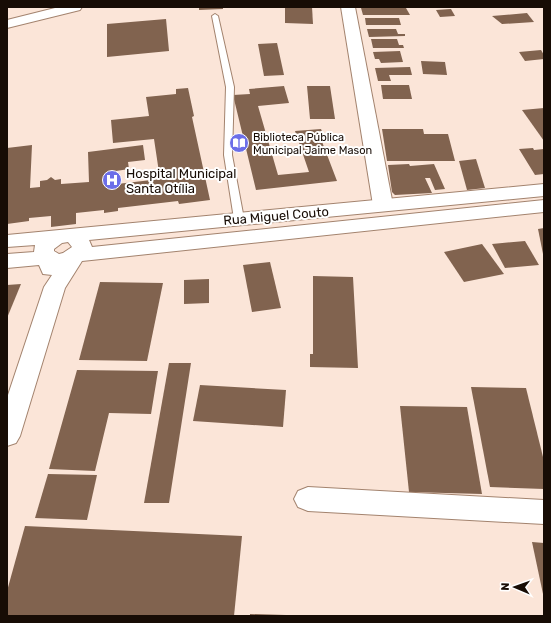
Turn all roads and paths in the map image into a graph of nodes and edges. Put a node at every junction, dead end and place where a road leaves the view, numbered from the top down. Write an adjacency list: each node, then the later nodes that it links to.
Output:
1 (75, 7): 4 (street)
2 (348, 7): 6 (street)
3 (215, 16): 8 (lane)
4 (7, 24)
5 (544, 190): 6 (street, Rua Miguel Couto)
6 (383, 205): 8 (street, Rua Miguel Couto)
7 (544, 206): 11 (street, Rua Miguel Couto)
8 (239, 219): 9 (street, Rua Miguel Couto)
9 (63, 236): 10 (street, Rua Miguel Couto); 11 (street); 12 (street)
10 (7, 241)
11 (76, 256): 12 (street); 14 (street)
12 (47, 257): 13 (street); 14 (street)
13 (7, 261)
14 (55, 287): 15 (street)
15 (7, 436)
16 (308, 499): 17 (street)
17 (544, 512)

